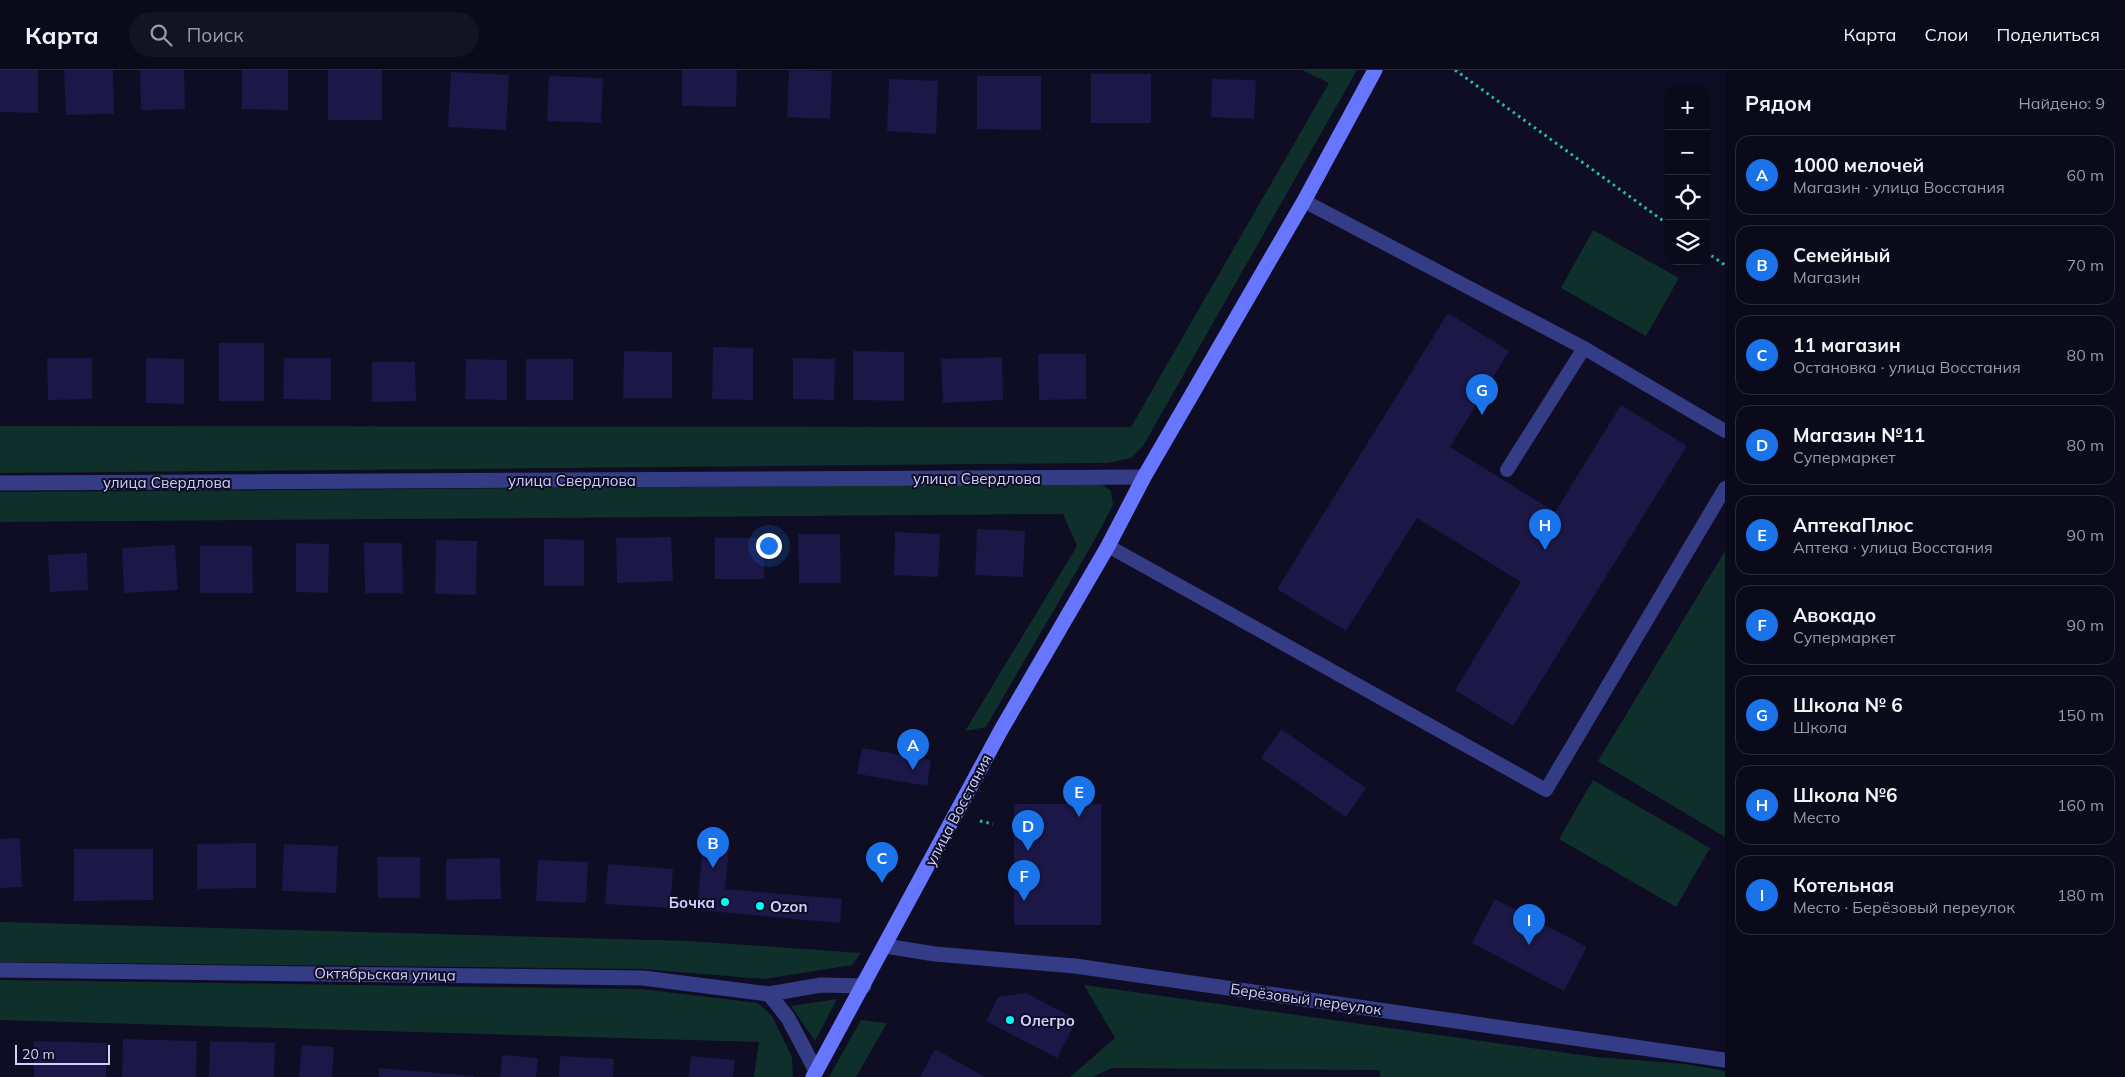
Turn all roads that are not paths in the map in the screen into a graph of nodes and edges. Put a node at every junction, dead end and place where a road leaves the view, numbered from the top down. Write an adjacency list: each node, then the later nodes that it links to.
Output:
1 (1375, 70): 2 (main road, улица Восстания)
2 (1304, 201): 3 (lane); 6 (main road, улица Восстания)
3 (1584, 348): 4 (lane); 5 (lane)
4 (1725, 431)
5 (1507, 470)
6 (1144, 477): 7 (street, улица Свердлова); 9 (main road, улица Восстания)
7 (0, 483)
8 (1725, 488): 9 (lane)
9 (1108, 546): 10 (main road, улица Восстания)
10 (885, 946): 12 (main road, улица Восстания); 14 (street, Берёзовый переулок)
11 (0, 970): 13 (street, Октябрьская улица)
12 (864, 986): 13 (street, Октябрьская улица); 15 (main road, улица Восстания)
13 (769, 994): 15 (street)
14 (1725, 1060)
15 (814, 1074)

